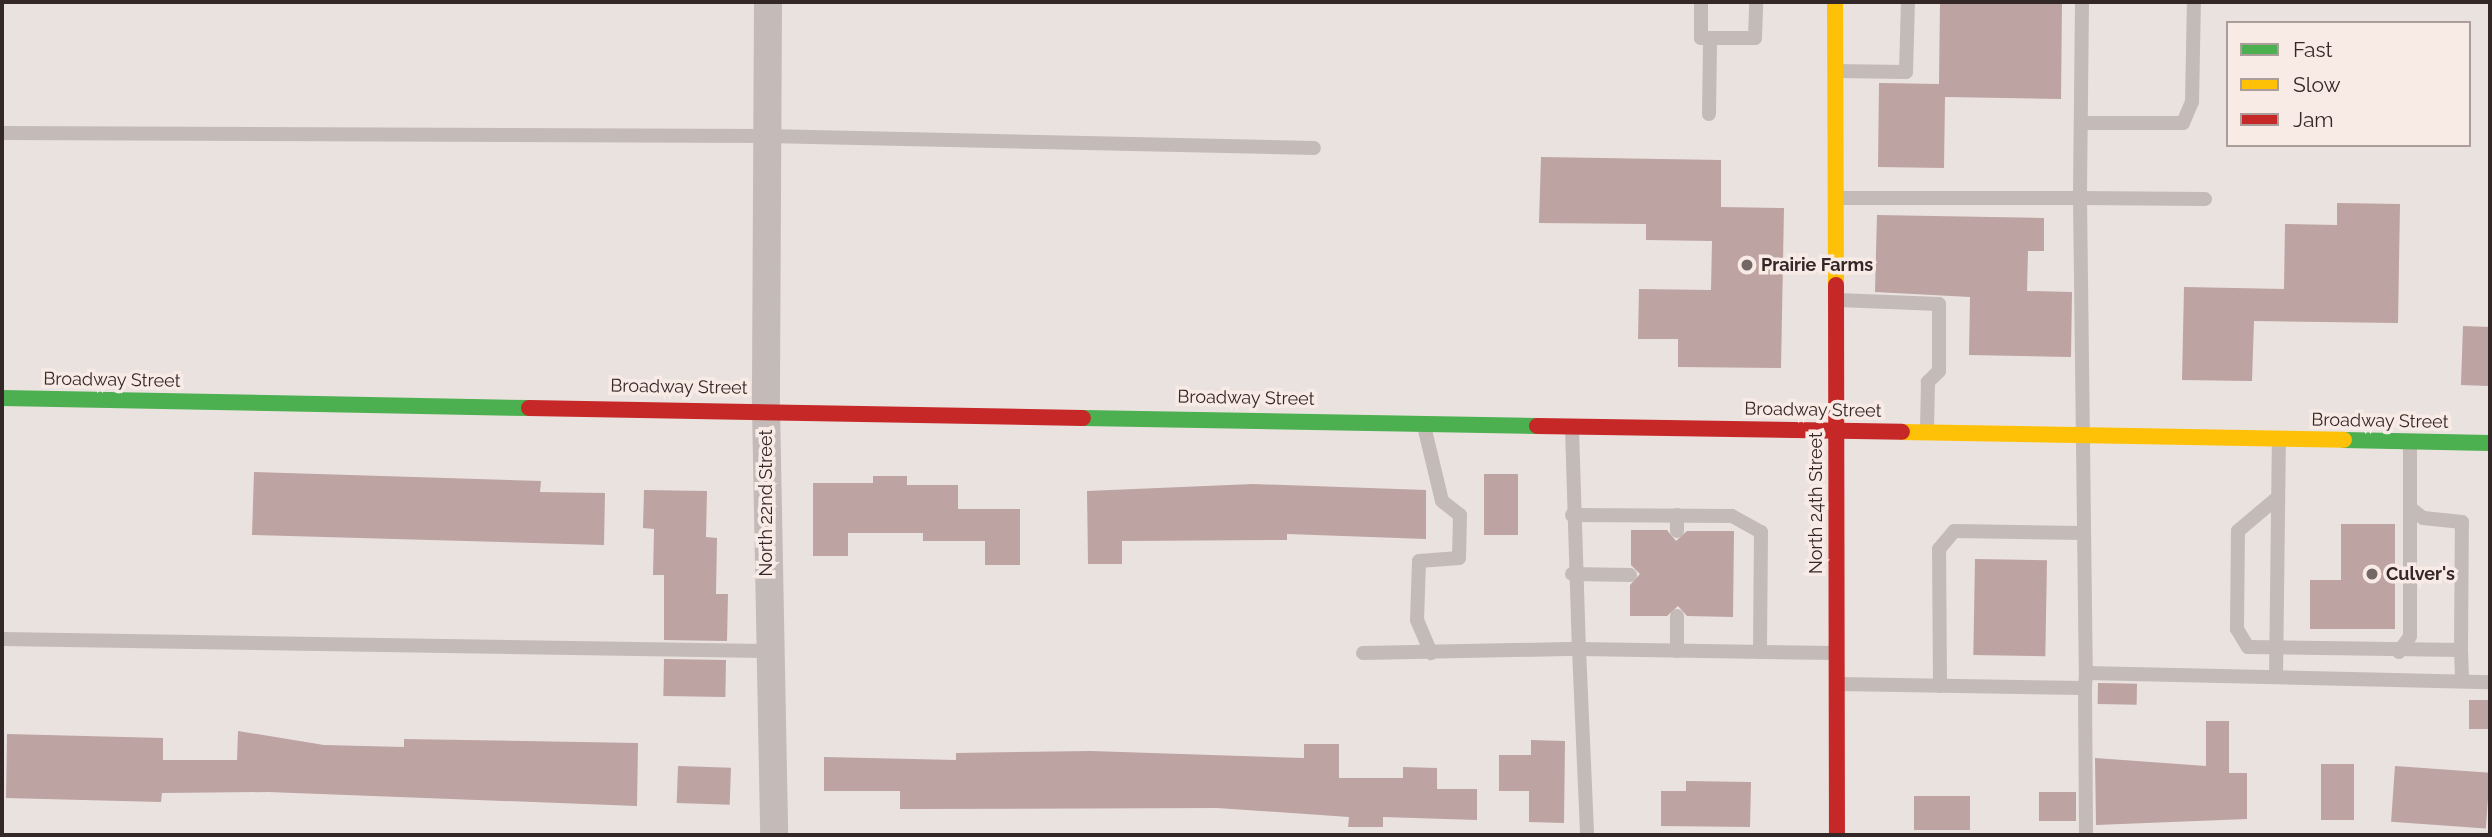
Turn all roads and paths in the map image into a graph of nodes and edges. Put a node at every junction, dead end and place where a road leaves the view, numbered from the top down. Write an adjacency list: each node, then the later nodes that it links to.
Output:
1 (768, 2): 13 (street, North 22nd Street)
2 (1701, 2): 8 (lane)
3 (1756, 2): 8 (lane)
4 (1835, 2): 9 (main road, North 24th Street)
5 (1908, 2): 9 (lane)
6 (2082, 2): 11 (lane)
7 (2194, 2): 11 (lane)
8 (1710, 38): 10 (lane)
9 (1835, 71): 15 (main road, North 24th Street)
10 (1709, 114)
11 (2082, 123): 16 (lane)
12 (2, 133): 13 (lane)
13 (766, 136): 14 (lane); 20 (street, North 22nd Street)
14 (1314, 148)
15 (1835, 198): 16 (lane); 18 (main road, North 24th Street)
16 (2080, 198): 17 (lane); 25 (lane)
17 (2205, 199)
18 (1835, 300): 23 (main road, North 24th Street); 24 (lane)
19 (2, 398): 20 (main road, Broadway Street)
20 (766, 408): 21 (main road, Broadway Street); 41 (street, North 22nd Street)
21 (1422, 421): 22 (main road, Broadway Street); 47 (lane)
22 (1572, 424): 23 (main road, Broadway Street); 31 (lane)
23 (1835, 430): 24 (main road, Broadway Street); 48 (main road, North 24th Street)
24 (1927, 431): 25 (main road, Broadway Street)
25 (2082, 435): 26 (main road, Broadway Street); 34 (lane)
26 (2279, 439): 27 (main road, Broadway Street); 29 (lane)
27 (2410, 441): 28 (main road, Broadway Street); 30 (lane)
28 (2490, 443)
29 (2277, 498): 44 (lane); 44 (lane)
30 (2410, 508): 40 (lane); 45 (lane)
31 (1572, 515): 32 (lane); 35 (lane)
32 (1676, 515): 33 (lane); 43 (lane)
33 (1677, 531)
34 (2082, 533): 49 (lane); 54 (lane)
35 (1572, 574): 36 (lane); 39 (lane)
36 (1630, 575)
37 (1677, 616): 42 (lane)
38 (2, 639): 41 (lane)
39 (1579, 649): 42 (lane); 47 (lane); 57 (lane)
40 (2461, 650): 45 (lane); 51 (lane)
41 (768, 651): 56 (street, North 22nd Street)
42 (1676, 651): 43 (lane)
43 (1760, 652): 48 (lane)
44 (2275, 652): 45 (lane); 50 (lane)
45 (2399, 652)
46 (1363, 653): 47 (lane)
47 (1431, 653)
48 (1836, 653): 53 (main road, North 24th Street)
49 (2086, 673): 50 (lane); 55 (lane)
50 (2276, 677): 51 (lane)
51 (2462, 681): 52 (lane)
52 (2490, 682)
53 (1836, 684): 54 (lane); 58 (main road, North 24th Street)
54 (1940, 685): 55 (lane)
55 (2085, 688): 59 (lane)
56 (774, 835)
57 (1587, 835)
58 (1837, 835)
59 (2086, 835)

